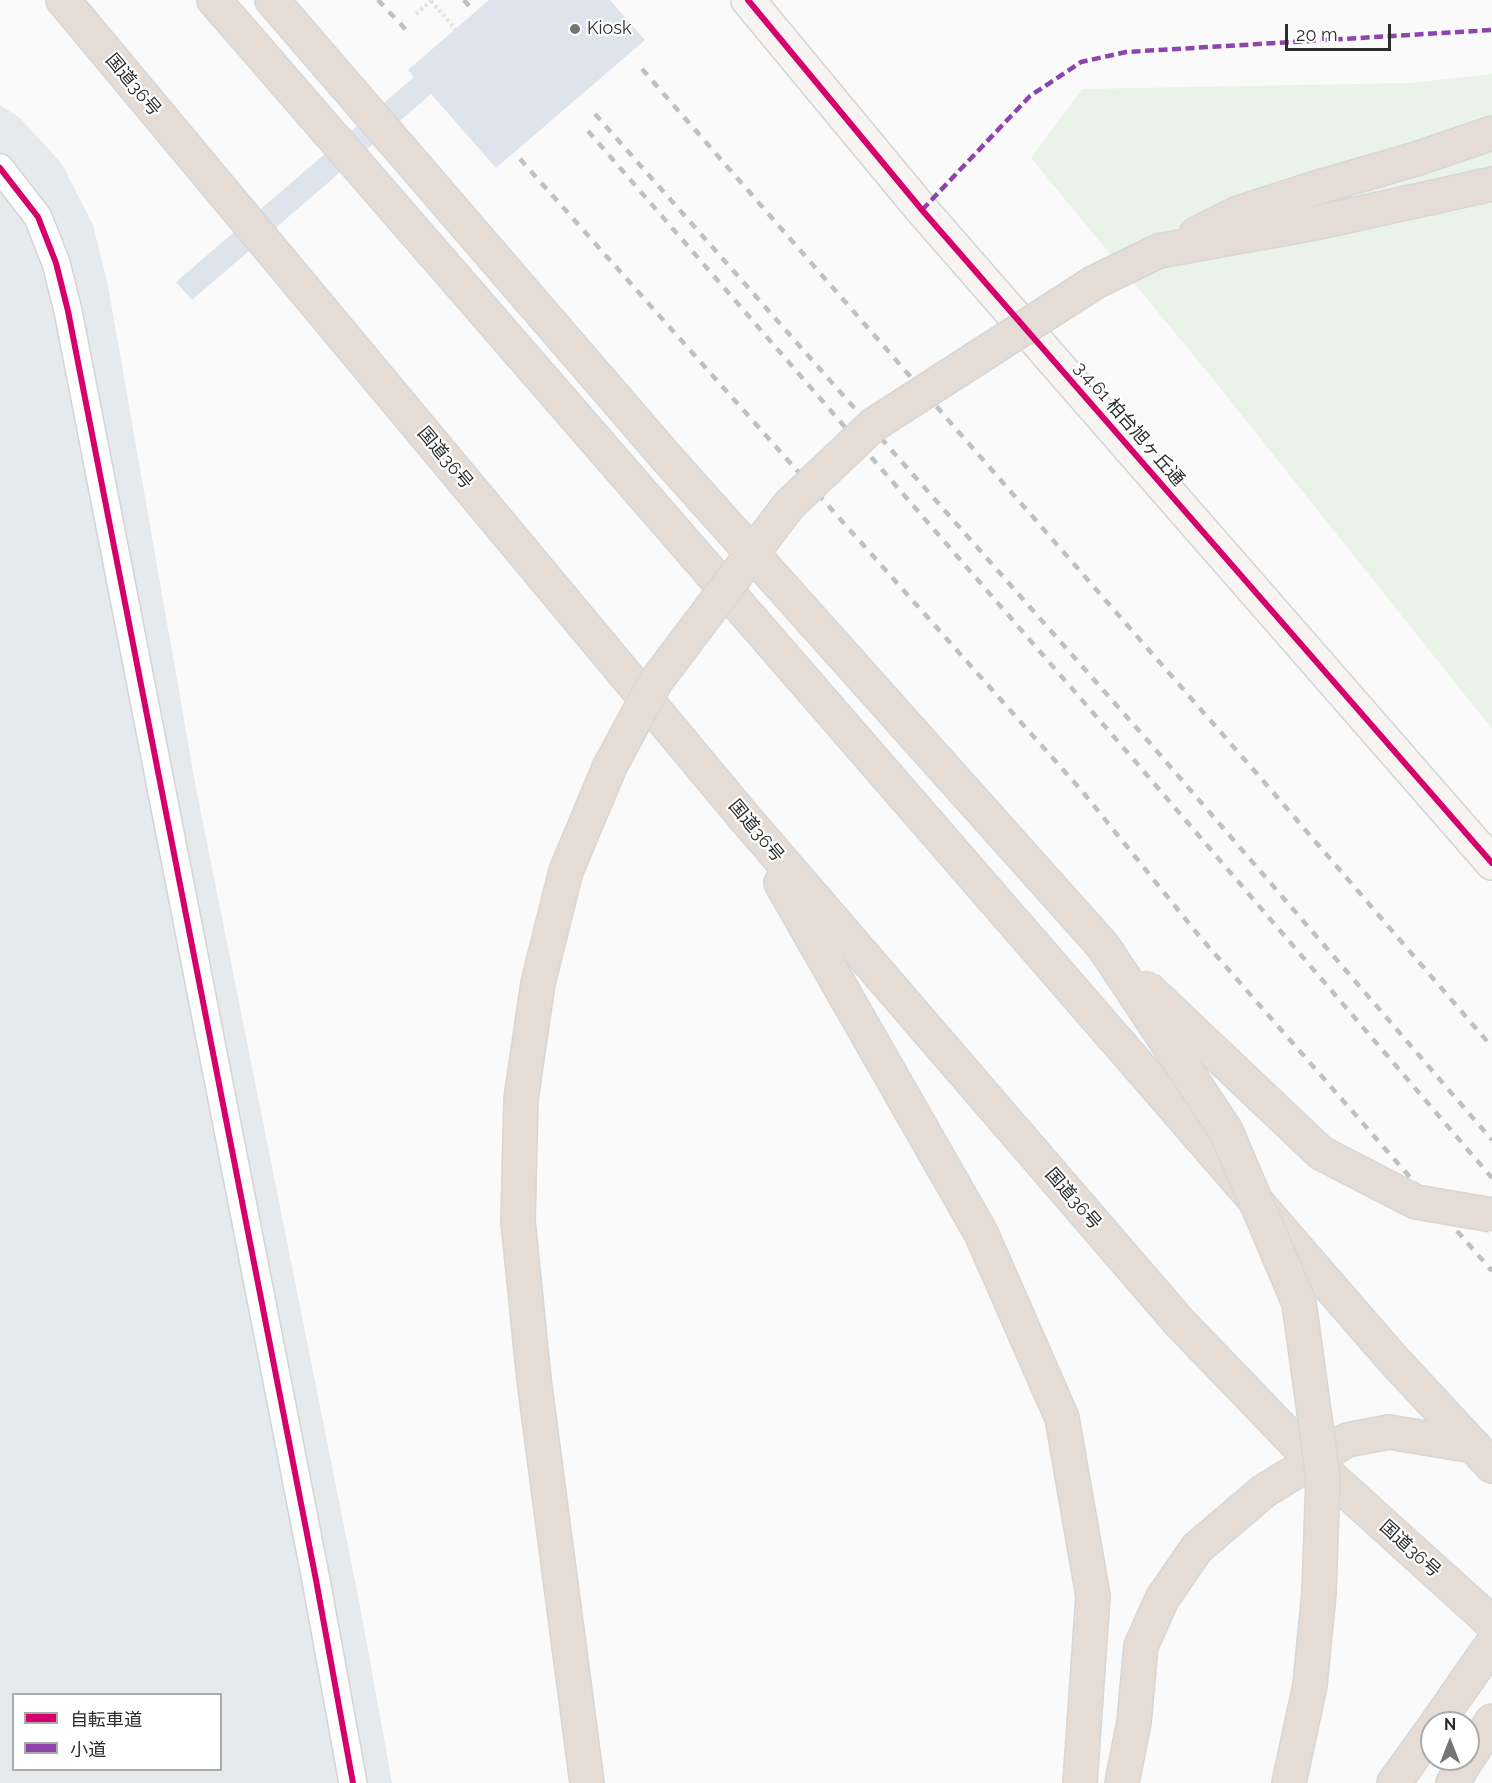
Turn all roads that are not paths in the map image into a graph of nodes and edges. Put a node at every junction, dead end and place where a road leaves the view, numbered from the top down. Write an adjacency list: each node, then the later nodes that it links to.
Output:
1 (63, 0): 9 (highway, 国道36号)
2 (214, 0): 13 (highway)
3 (272, 0): 11 (highway, bridge)
4 (748, 0): 10 (street, 3.4.61 柏台旭ヶ丘通)
5 (1492, 133): 8 (highway)
6 (0, 168): 21 (street)
7 (1492, 184): 8 (highway)
8 (1159, 251): 22 (highway, bridge)
9 (744, 817): 14 (highway, 国道36号); 23 (highway)
10 (1492, 863)
11 (1103, 946): 12 (highway, bridge); 25 (highway, bridge)
12 (1492, 1215)
13 (1483, 1456): 14 (highway)
14 (1313, 1461): 15 (highway, 国道36号); 24 (highway)
15 (1492, 1623)
16 (1492, 1644): 17 (highway)
17 (1445, 1711)
18 (1492, 1721): 19 (highway)
19 (1480, 1740)
20 (1420, 1746): 26 (highway)
21 (353, 1783)
22 (587, 1783)
23 (1080, 1783)
24 (1122, 1783)
25 (1289, 1783)
26 (1394, 1783)

